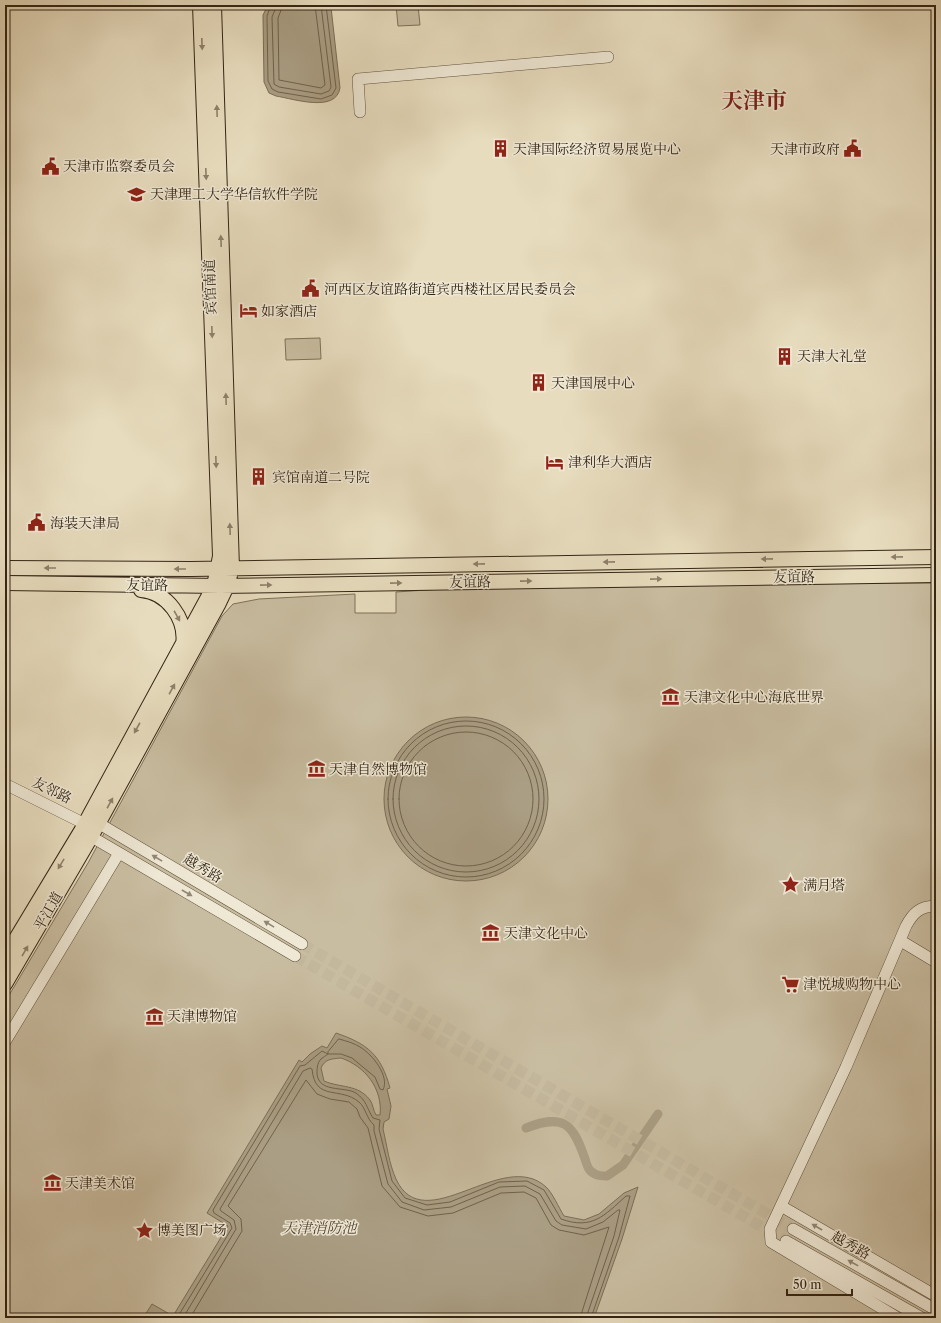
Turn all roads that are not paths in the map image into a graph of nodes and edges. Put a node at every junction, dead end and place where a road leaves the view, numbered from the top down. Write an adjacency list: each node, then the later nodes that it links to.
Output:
1 (200, 5): 7 (main road, 宾馆南道, one-way to 7)
2 (214, 5): 7 (main road, 宾馆南道, one-way to 2)
3 (608, 57): 4 (street)
4 (360, 112)
5 (936, 557): 7 (main road, 友谊路, one-way to 7)
6 (5, 568): 7 (main road, 友谊路, one-way to 6)
7 (225, 568): 11 (main road)
8 (936, 575): 11 (main road, 友谊路, one-way to 8)
9 (5, 583): 10 (main road, 友谊路)
10 (108, 585): 11 (main road, 友谊路); 12 (main road, one-way to 12)
11 (221, 586): 12 (main road); 14 (main road, one-way to 11)
12 (183, 645): 14 (main road, one-way to 14)
13 (5, 784): 14 (street, 友邻路)
14 (89, 826): 15 (street, 越秀路); 19 (street, 越秀路, one-way to 14); 22 (main road, 平江道, one-way to 22); 24 (main road, 平江道, one-way to 14)
15 (119, 853): 21 (street, 越秀路, one-way to 21); 25 (street)
16 (936, 906): 18 (street)
17 (936, 910): 18 (street)
18 (903, 939): 20 (street); 23 (street); 26 (street)
19 (302, 944)
20 (936, 954)
21 (295, 956)
22 (5, 957)
23 (936, 962)
24 (5, 984)
25 (5, 1042)
26 (782, 1207): 29 (street, one-way to 26); 31 (street)
27 (793, 1229): 30 (street, 越秀路, one-way to 27)
28 (786, 1242): 32 (street, 越秀路)
29 (936, 1296)
30 (936, 1310)
31 (898, 1318)
32 (922, 1318)

